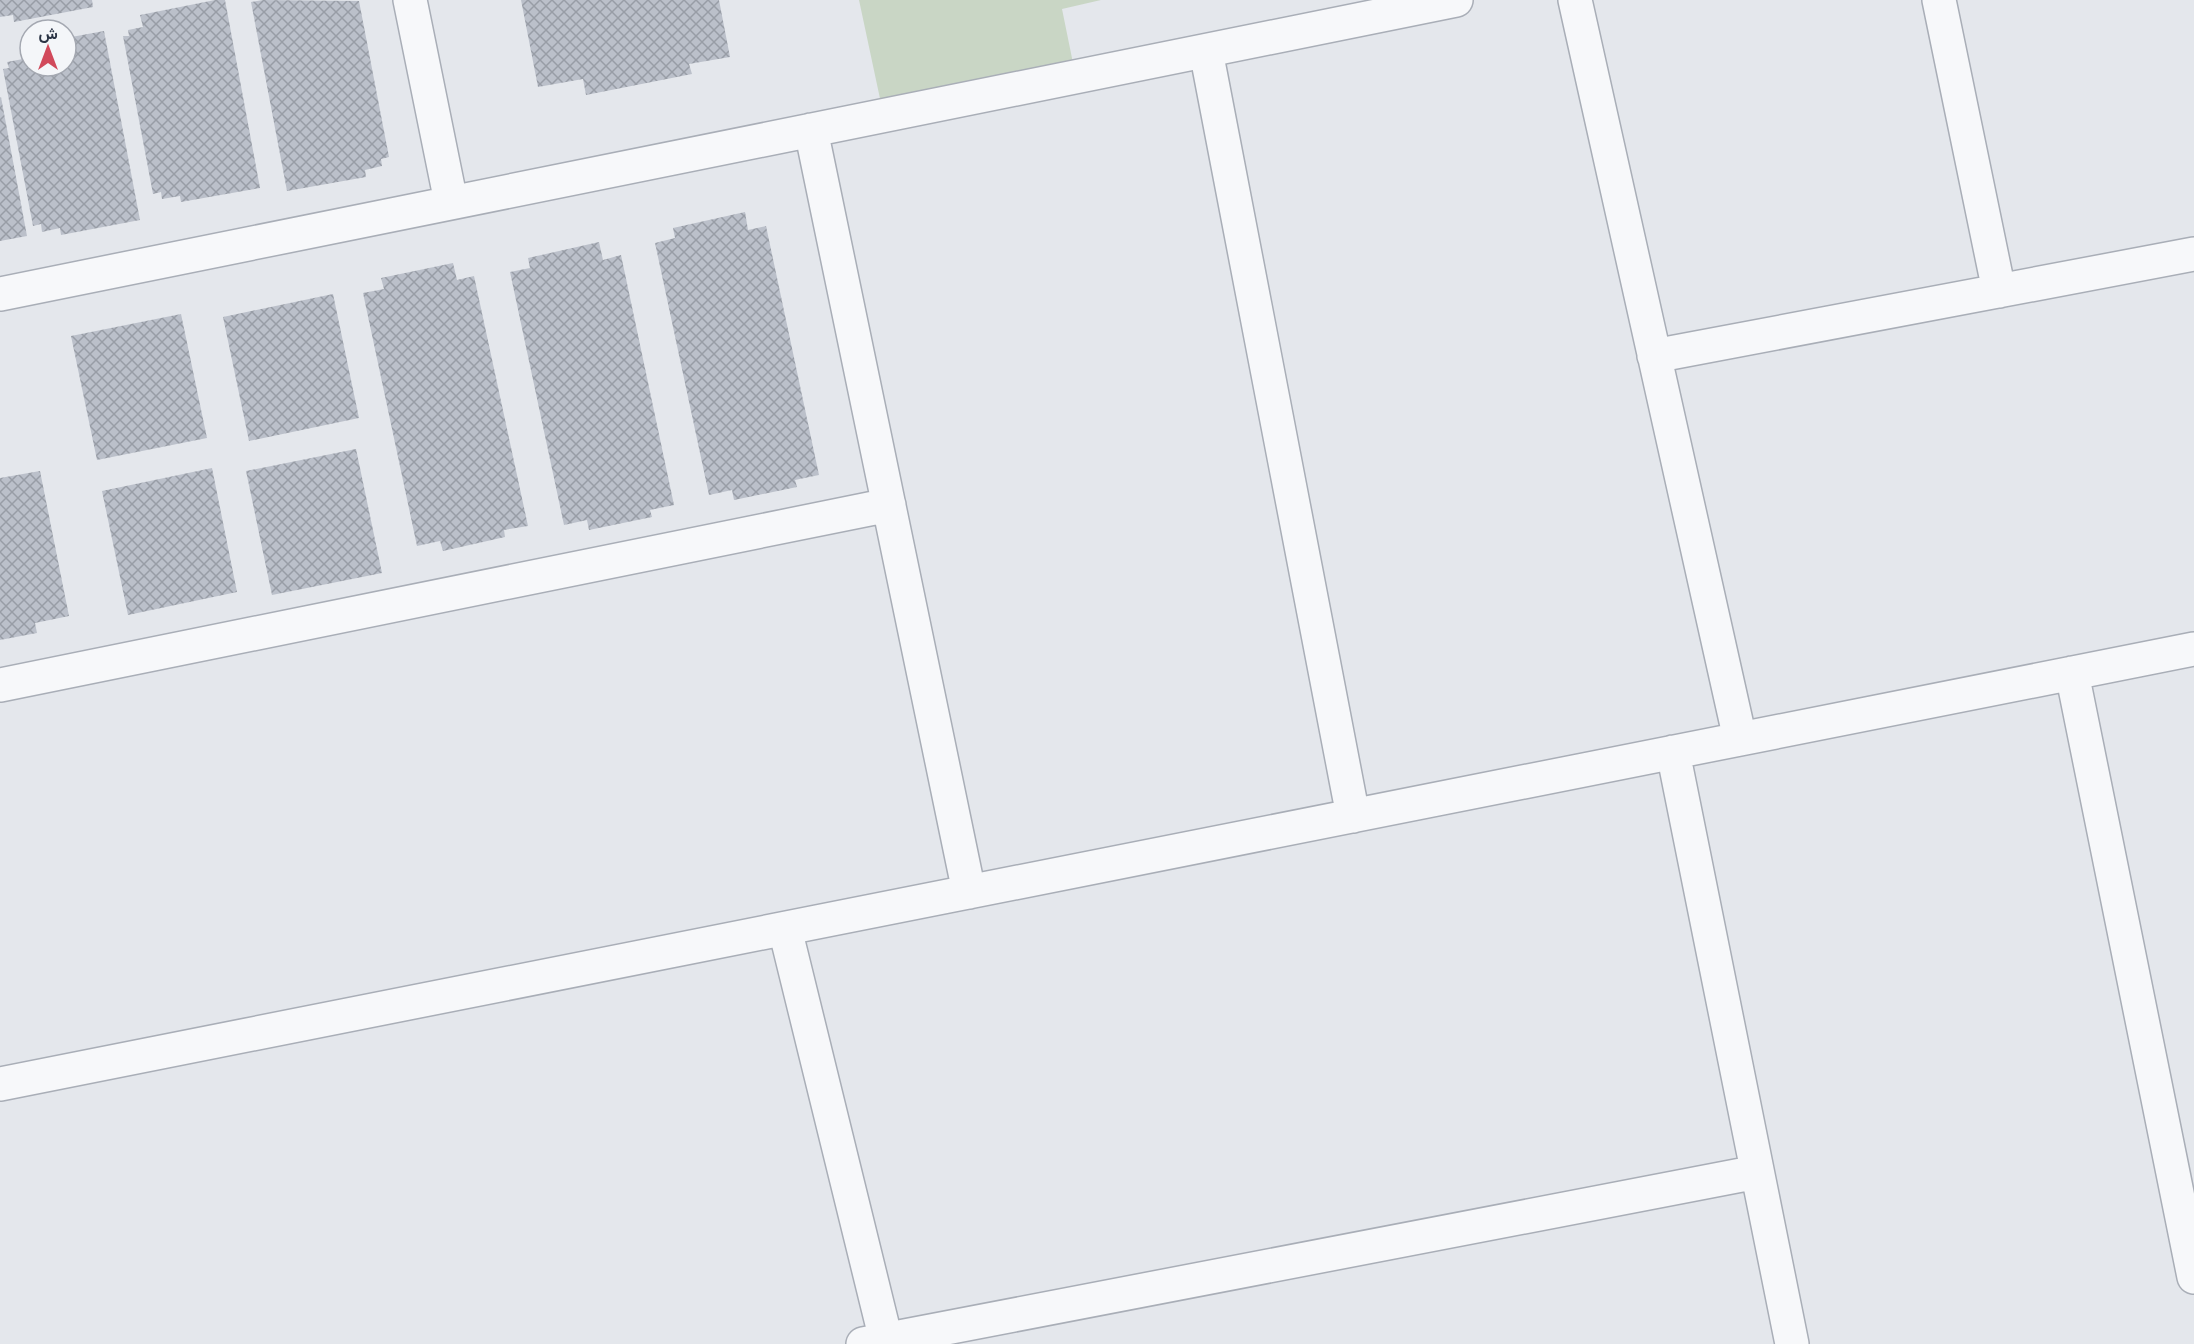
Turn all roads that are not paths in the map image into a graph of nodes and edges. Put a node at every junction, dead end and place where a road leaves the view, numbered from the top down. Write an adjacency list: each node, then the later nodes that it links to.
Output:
1 (410, 0): 7 (street)
2 (1456, 0): 5 (street)
3 (1575, 0): 11 (street)
4 (1939, 0): 9 (street)
5 (1206, 51): 6 (street); 18 (street)
6 (811, 130): 7 (street); 12 (street)
7 (451, 202): 10 (street)
8 (2194, 254): 9 (street)
9 (1999, 291): 11 (street)
10 (0, 294)
11 (1654, 356): 16 (street)
12 (889, 505): 15 (street); 19 (street)
13 (2194, 649): 14 (street)
14 (2072, 673): 16 (street); 23 (street)
15 (0, 685)
16 (1740, 739): 17 (street)
17 (1673, 752): 18 (street); 22 (street)
18 (1353, 816): 19 (street)
19 (969, 892): 20 (street)
20 (785, 928): 21 (street); 24 (street)
21 (0, 1084)
22 (1757, 1172): 24 (street); 25 (street)
23 (2194, 1277)
24 (874, 1342)
25 (1791, 1344)

